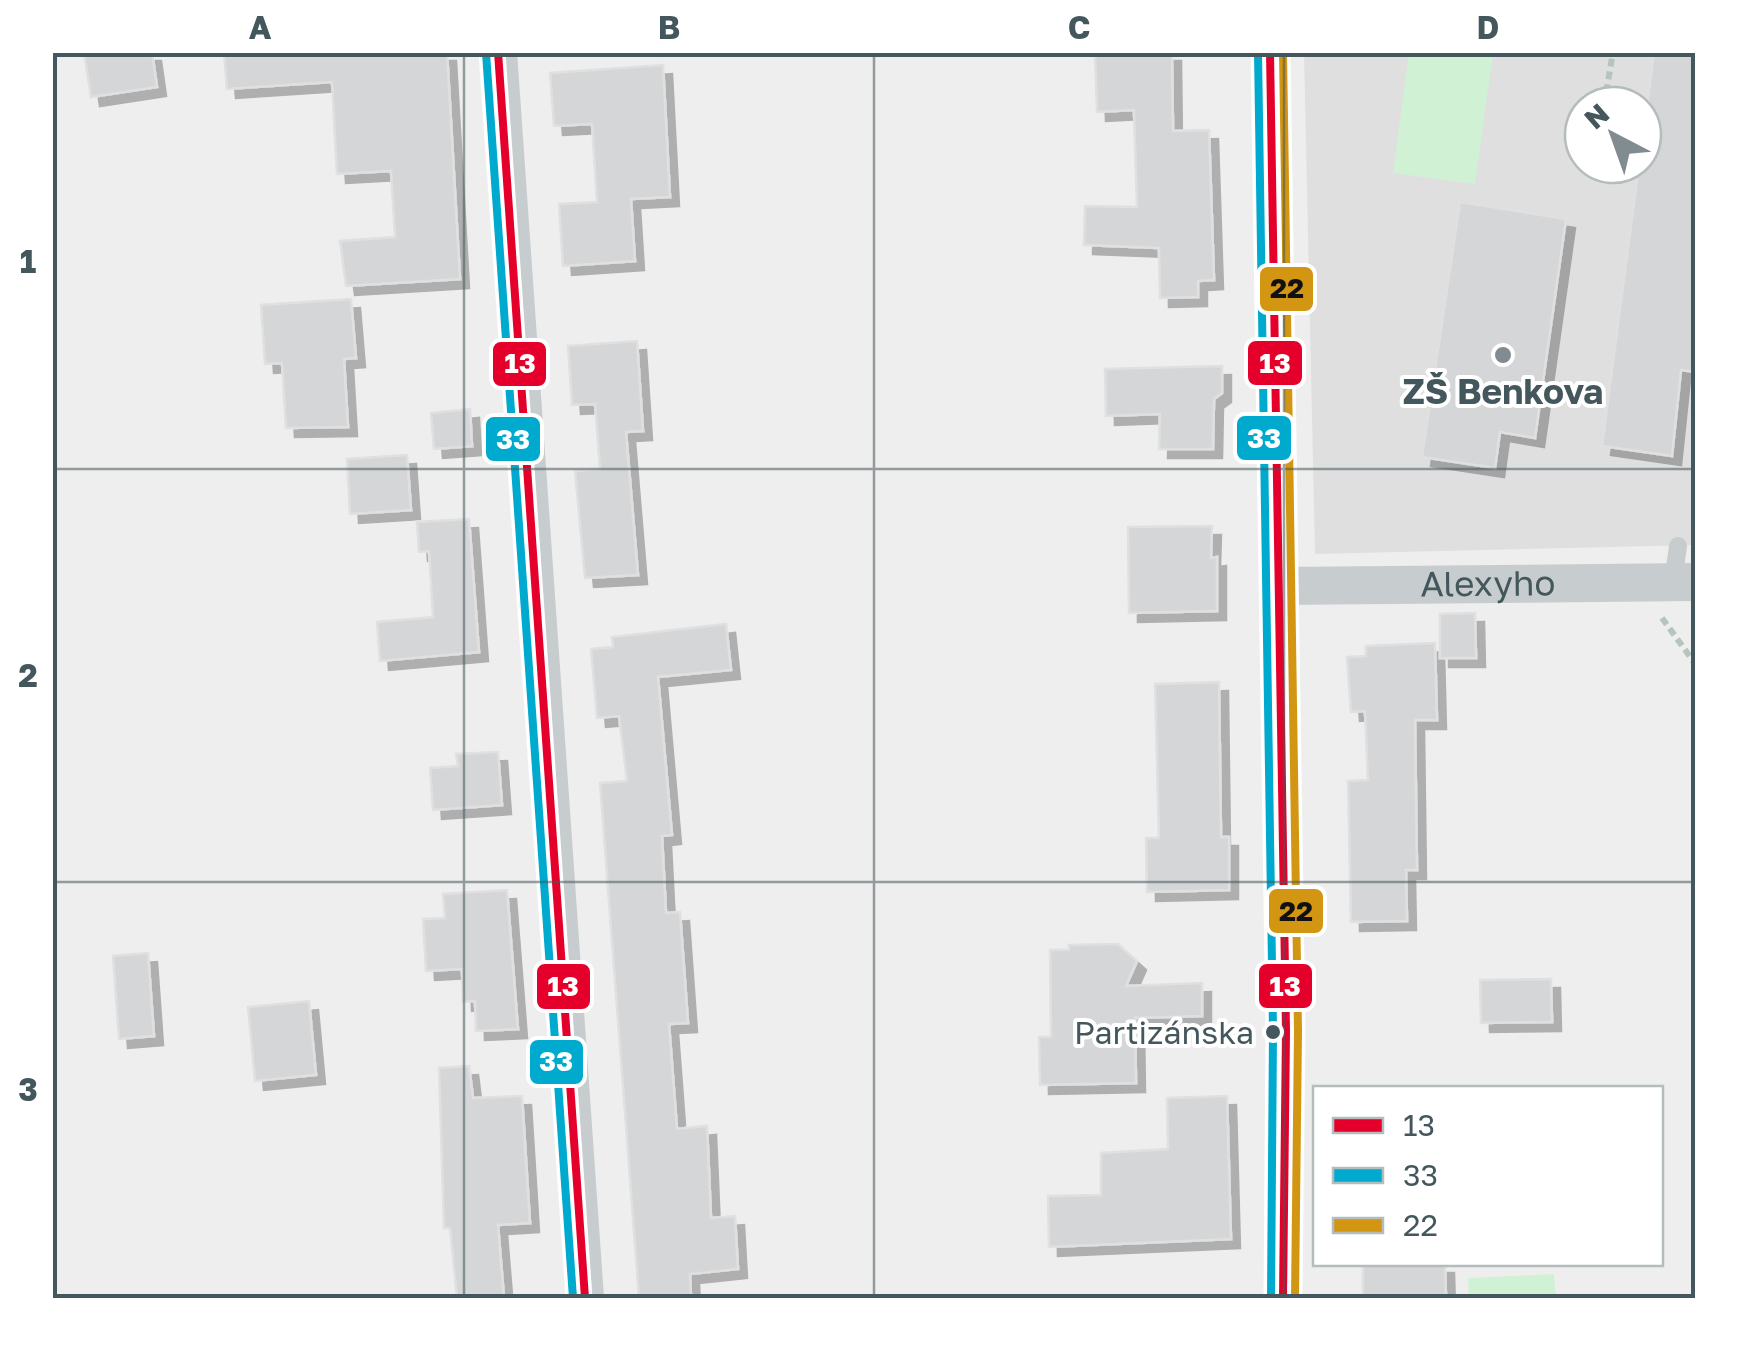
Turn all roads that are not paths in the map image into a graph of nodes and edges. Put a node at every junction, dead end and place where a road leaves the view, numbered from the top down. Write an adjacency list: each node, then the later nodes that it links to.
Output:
1 (498, 52): 5 (street)
2 (1270, 52): 4 (street)
3 (1682, 570): 4 (street, Alexyho)
4 (1278, 586): 6 (street)
5 (585, 1298)
6 (1283, 1298)

